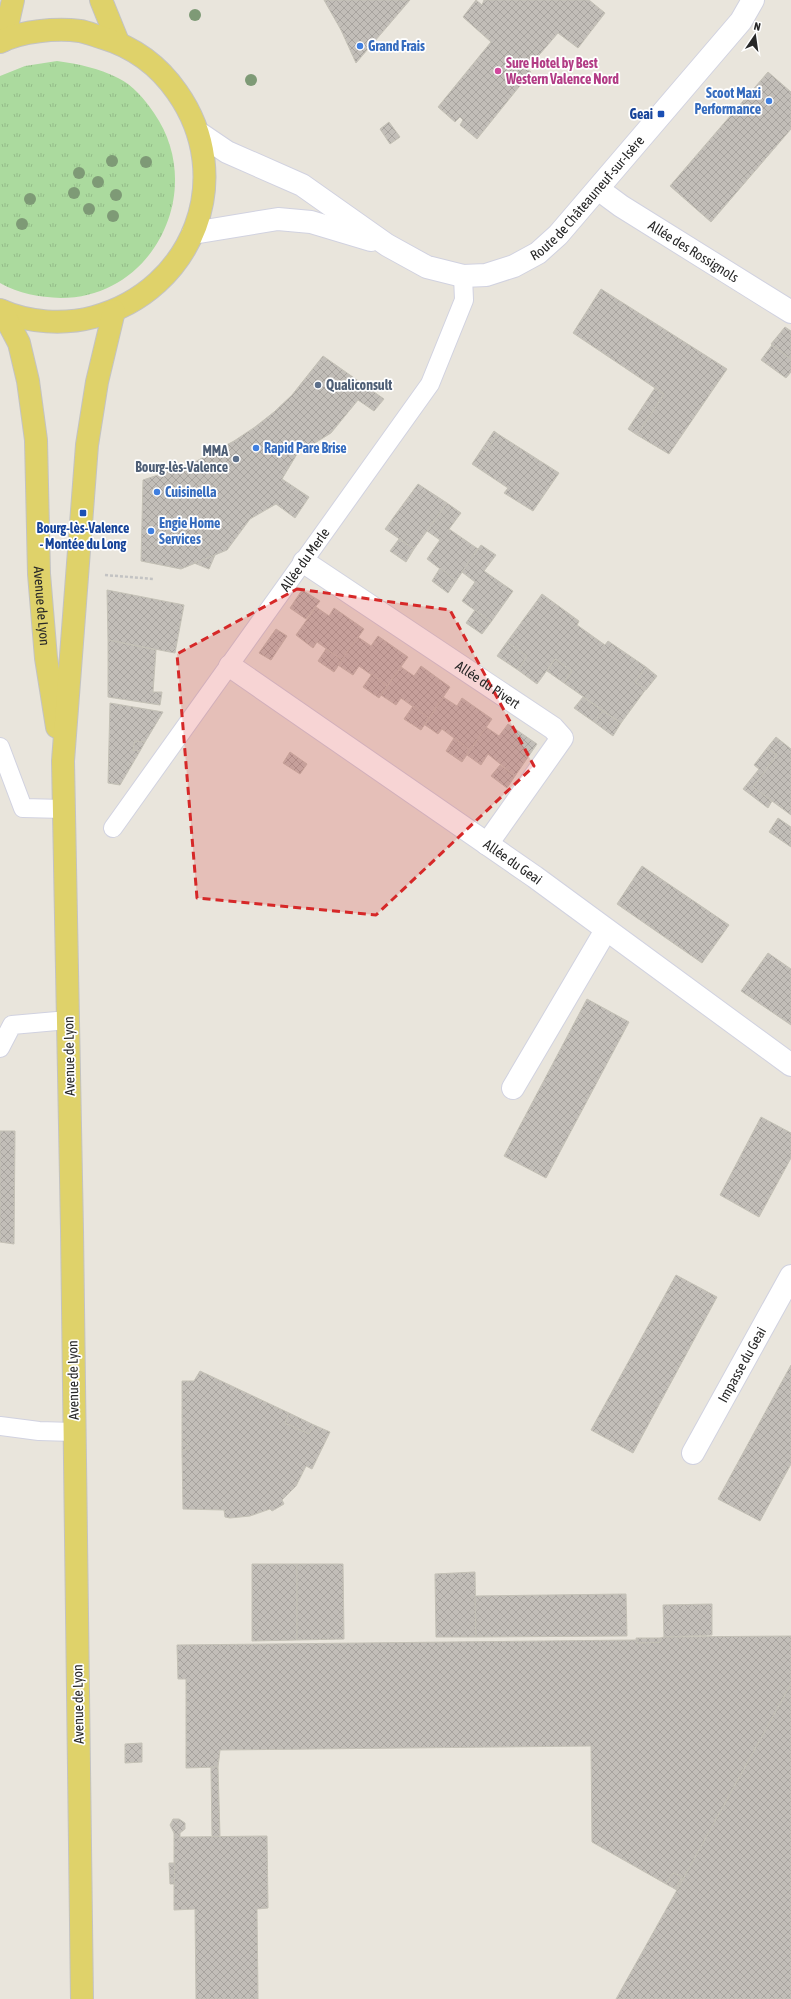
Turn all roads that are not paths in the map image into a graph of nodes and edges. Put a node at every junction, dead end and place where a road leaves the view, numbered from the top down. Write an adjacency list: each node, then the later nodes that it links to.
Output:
1 (13, 0): 6 (main road)
2 (101, 0): 7 (main road)
3 (753, 0): 5 (street, Route de Châteauneuf-sur-Isère)
4 (769, 0): 5 (street, Route de Châteauneuf-sur-Isère)
5 (741, 21): 9 (street, Route de Châteauneuf-sur-Isère)
6 (2, 41): 7 (main road)
7 (118, 42): 8 (main road)
8 (198, 133): 10 (main road); 11 (street, Route de Châteauneuf-sur-Isère)
9 (598, 189): 12 (street, Route de Châteauneuf-sur-Isère); 15 (street, Allée des Rossignols)
10 (193, 233): 11 (street, Route de Châteauneuf-sur-Isère); 14 (main road)
11 (387, 245): 12 (street, Route de Châteauneuf-sur-Isère)
12 (463, 276): 16 (lane, Allée du Merle)
13 (1, 310): 14 (main road); 19 (main road, Avenue de Lyon)
14 (114, 311): 19 (main road, Avenue de Lyon)
15 (791, 312)
16 (304, 562): 17 (lane, Allée du Merle); 22 (street, Allée du Pivert)
17 (230, 666): 21 (lane, Allée du Merle); 22 (street, Allée du Geai)
18 (0, 747): 20 (lane)
19 (63, 761): 20 (main road, Avenue de Lyon)
20 (64, 809): 24 (main road, Avenue de Lyon)
21 (112, 828)
22 (487, 844): 23 (street, Allée du Geai)
23 (606, 930): 26 (street, Allée du Geai); 27 (street)
24 (68, 1020): 25 (lane); 30 (main road, Avenue de Lyon)
25 (0, 1048)
26 (791, 1065)
27 (513, 1088)
28 (791, 1276): 31 (street, Impasse du Geai)
29 (0, 1426): 30 (lane)
30 (74, 1432): 32 (main road, Avenue de Lyon)
31 (693, 1453)
32 (82, 1999)

